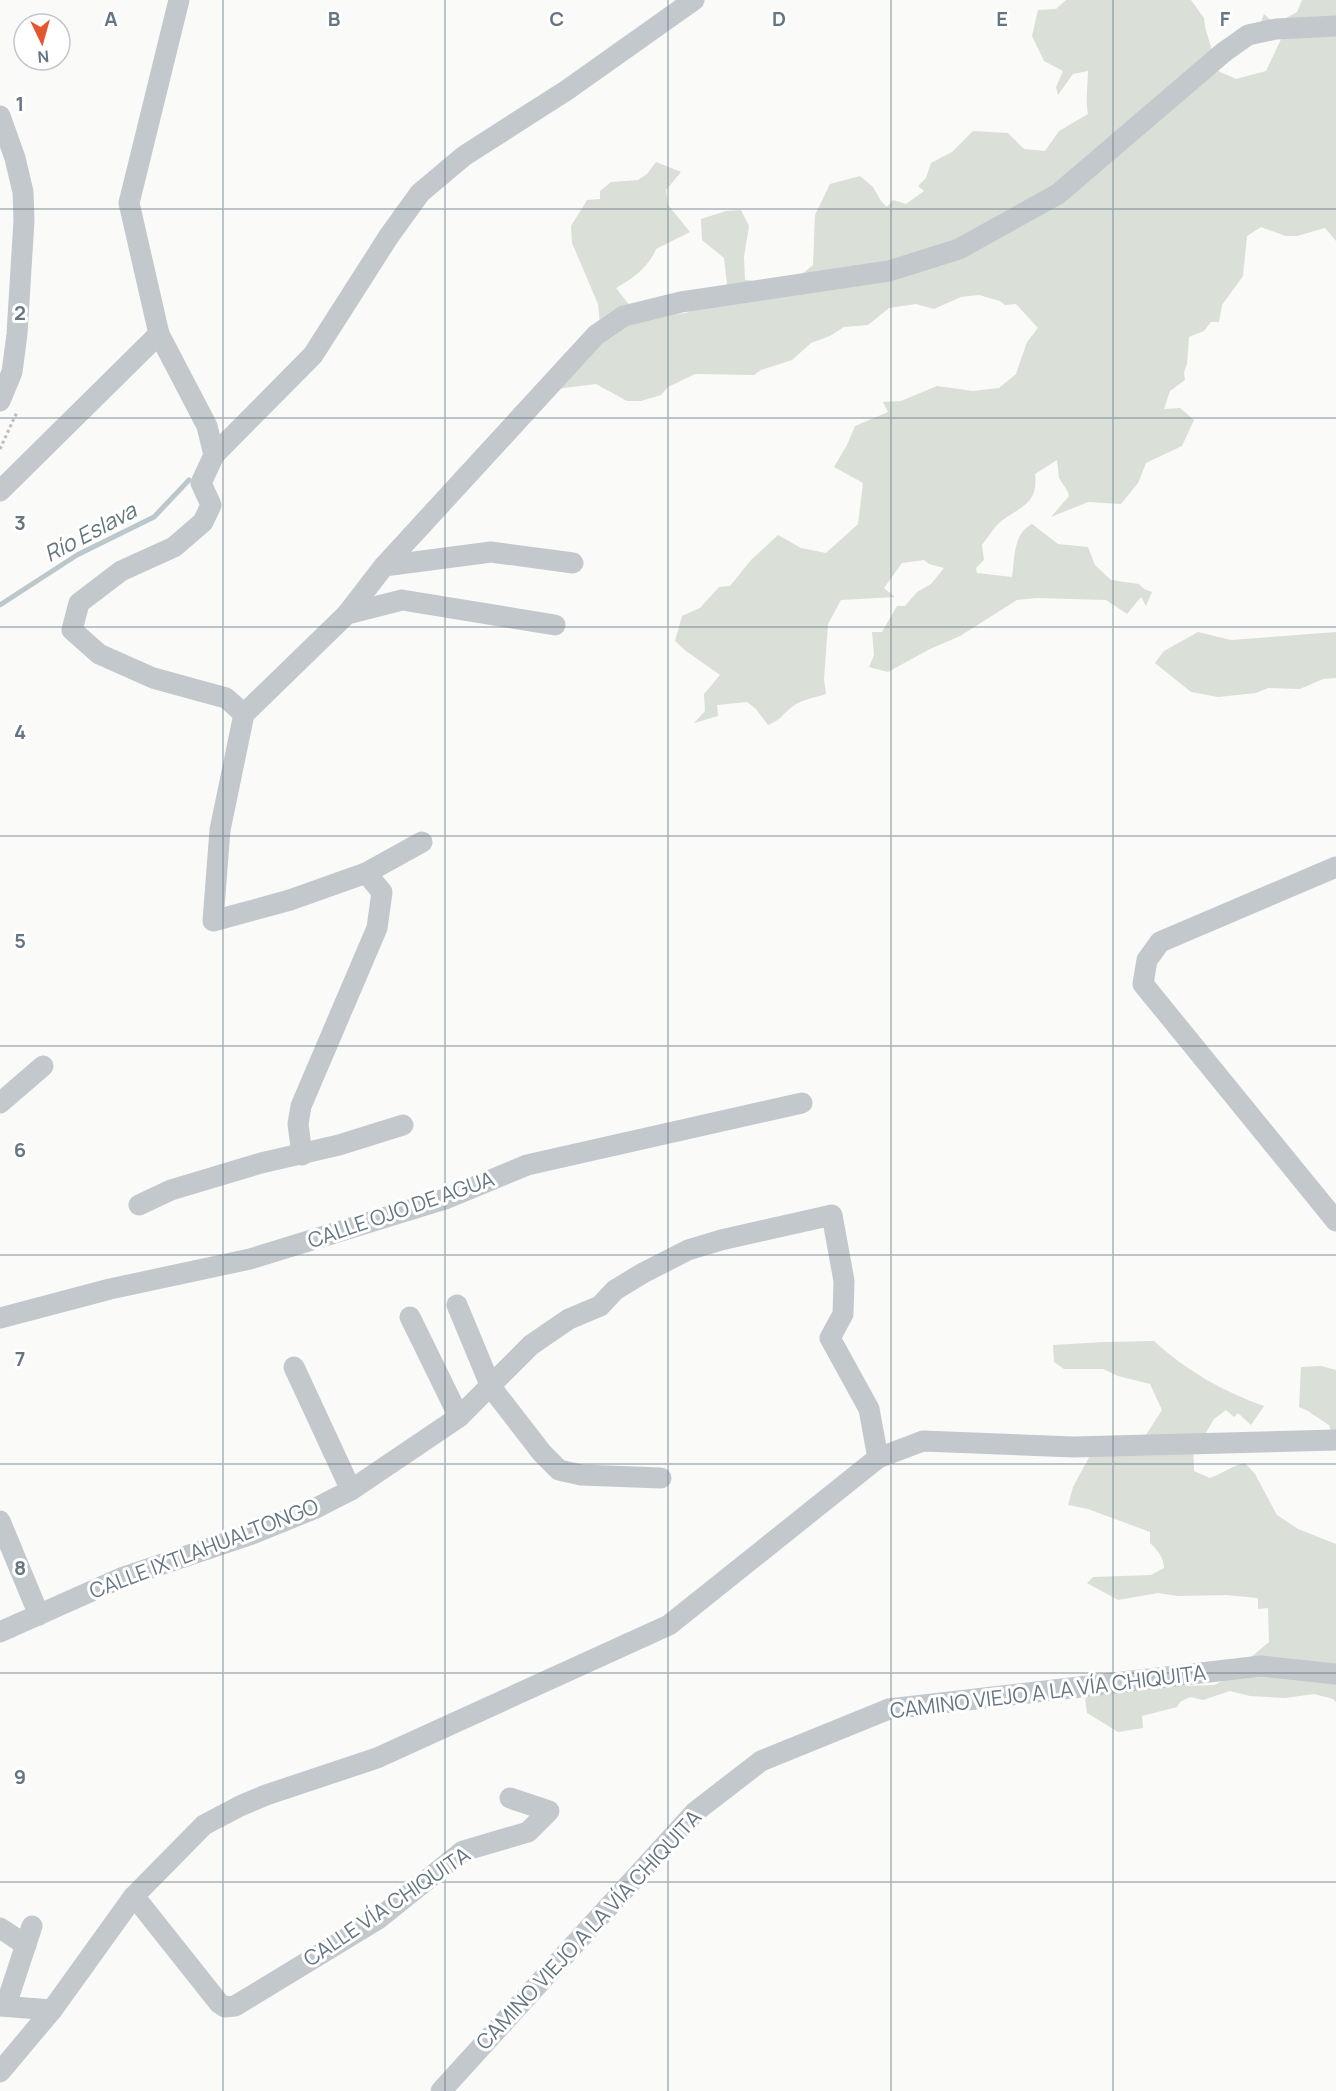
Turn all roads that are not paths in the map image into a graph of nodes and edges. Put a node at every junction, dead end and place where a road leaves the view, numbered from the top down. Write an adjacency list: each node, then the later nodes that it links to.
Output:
1 (179, 0): 5 (street)
2 (693, 0): 8 (street)
3 (1336, 26): 11 (street)
4 (0, 116): 6 (street)
5 (159, 334): 8 (street); 9 (street)
6 (6, 368): 7 (street)
7 (0, 401)
8 (214, 455): 14 (street)
9 (0, 491)
10 (573, 562): 11 (street)
11 (384, 566): 12 (street)
12 (347, 614): 13 (street); 14 (street)
13 (555, 625)
14 (244, 714): 17 (street)
15 (422, 842): 17 (street)
16 (1336, 867): 24 (street)
17 (366, 873): 22 (street)
18 (43, 1066): 19 (street)
19 (0, 1103)
20 (802, 1103): 27 (street, CALLE OJO DE AGUA)
21 (403, 1125): 22 (street)
22 (302, 1155): 23 (street)
23 (139, 1205)
24 (1336, 1221)
25 (457, 1305): 29 (street)
26 (410, 1317): 30 (street)
27 (0, 1318)
28 (294, 1367): 34 (street)
29 (491, 1387): 30 (street, CALLE IXTLAHUALTONGO); 32 (street, CALLE IXTLAHUALTONGO); 33 (street)
30 (459, 1417): 34 (street, CALLE IXTLAHUALTONGO)
31 (1336, 1440): 32 (street)
32 (878, 1458): 40 (street)
33 (661, 1478)
34 (351, 1490): 36 (street, CALLE IXTLAHUALTONGO)
35 (0, 1521): 36 (street)
36 (39, 1615): 37 (street, CALLE IXTLAHUALTONGO)
37 (0, 1632)
38 (1336, 1674): 45 (street, CAMINO VIEJO A LA VÍA CHIQUITA)
39 (510, 1798): 40 (street, CALLE VÍA CHIQUITA)
40 (134, 1896): 43 (street)
41 (0, 1928): 42 (street)
42 (3, 2006): 43 (street)
43 (52, 2010): 44 (street)
44 (0, 2072)
45 (441, 2091)

